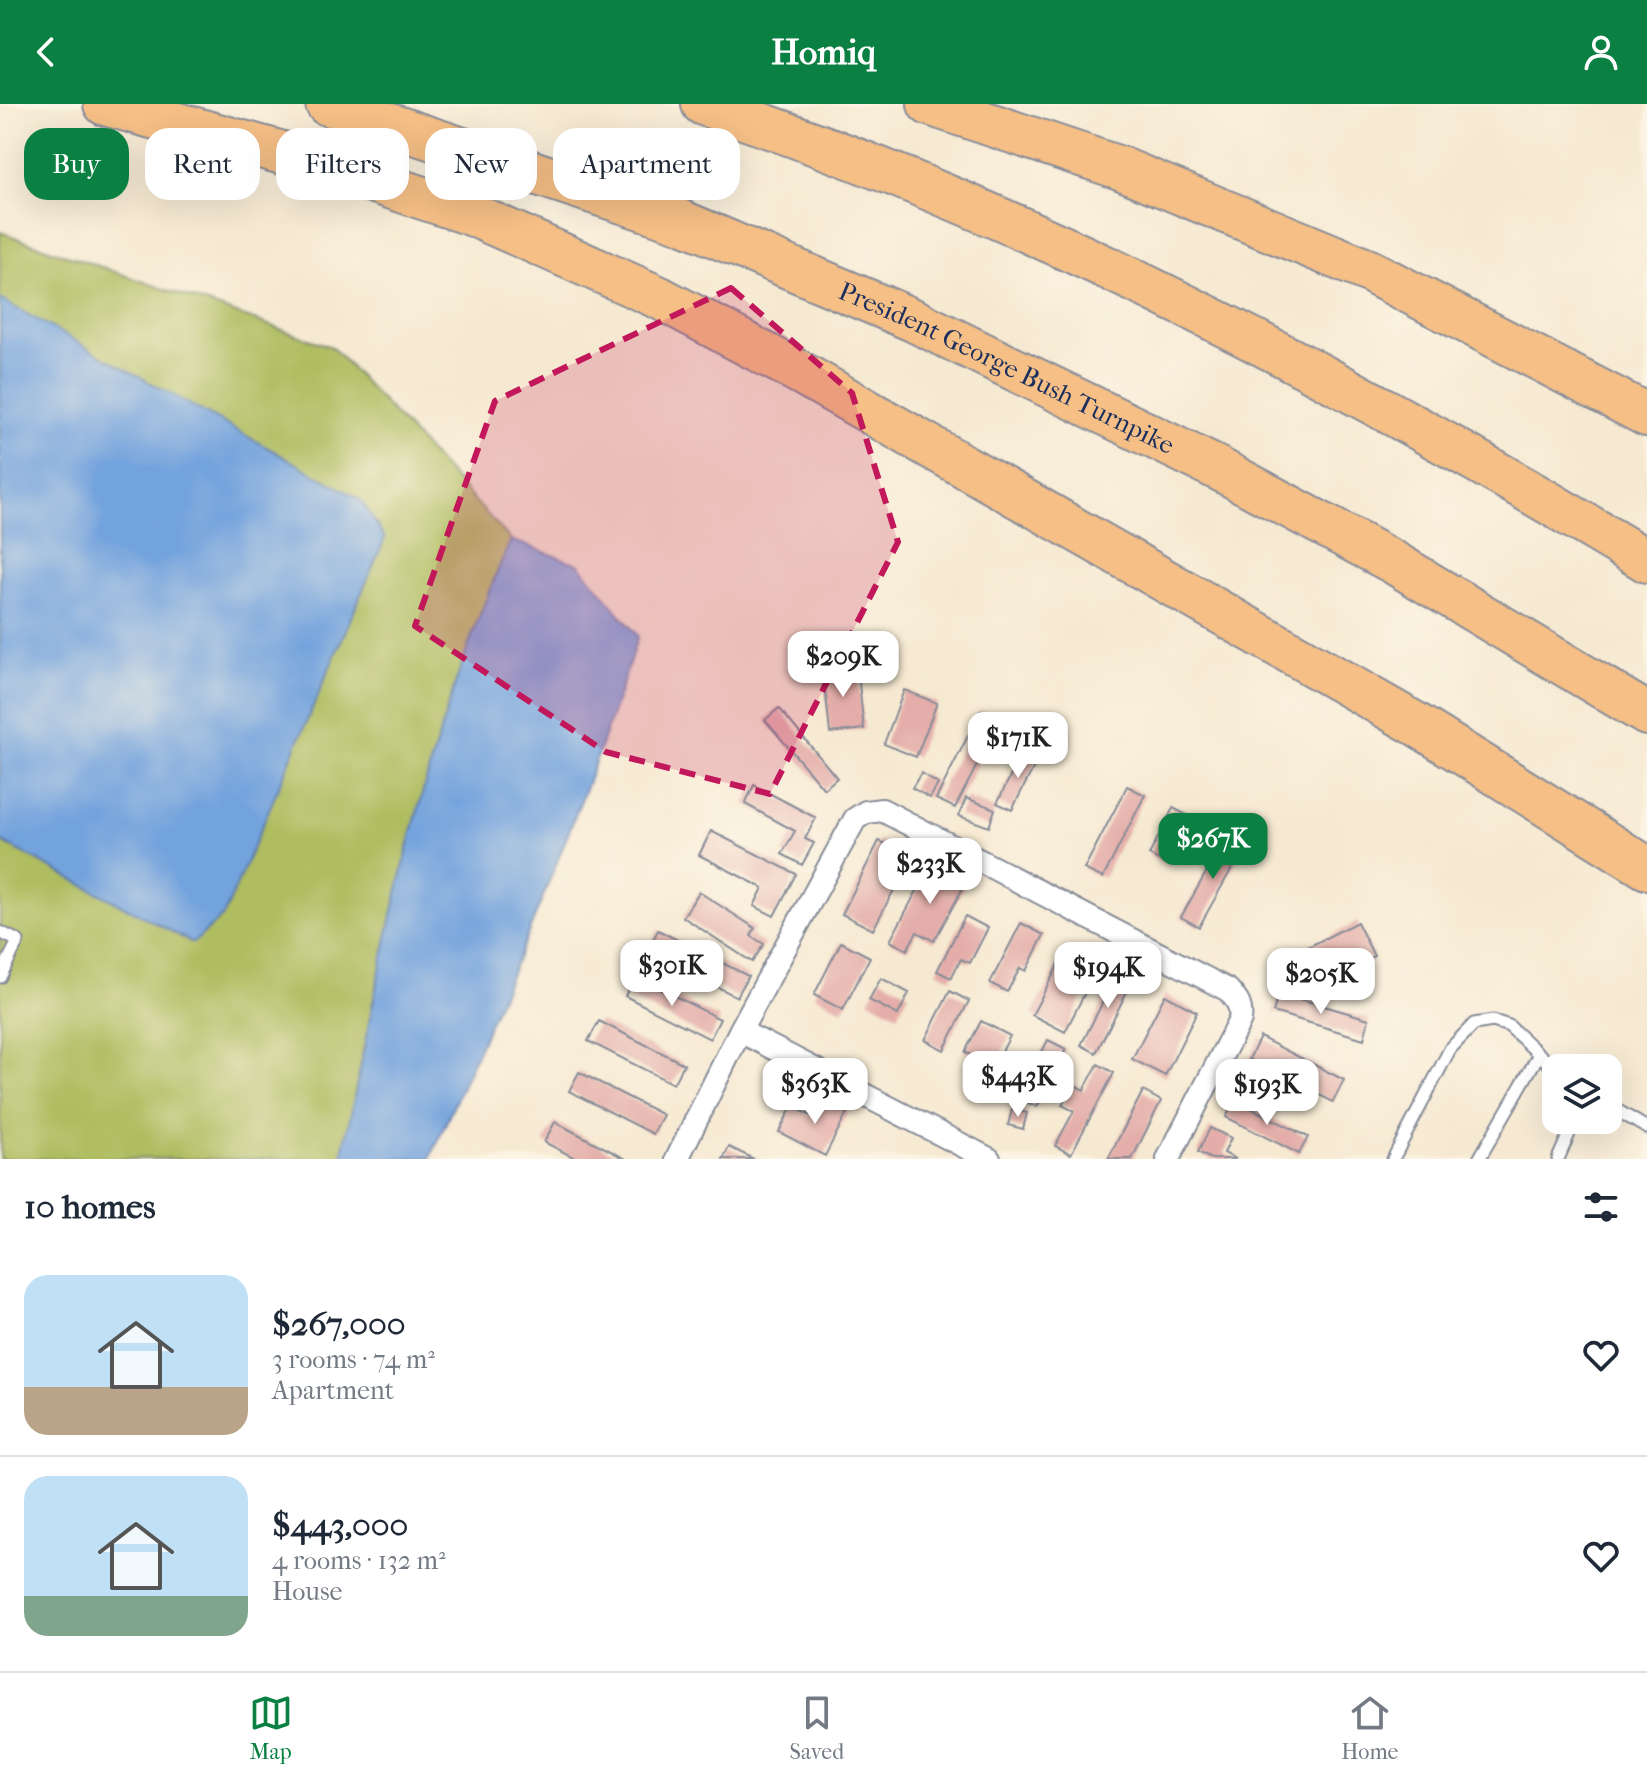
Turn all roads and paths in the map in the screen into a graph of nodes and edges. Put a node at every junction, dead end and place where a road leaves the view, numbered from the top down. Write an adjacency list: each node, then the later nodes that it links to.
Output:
1 (105, 104): 8 (highway)
2 (327, 104): 7 (highway, President George Bush Turnpike)
3 (703, 104): 6 (highway)
4 (929, 104): 5 (highway)
5 (1647, 415)
6 (1647, 561)
7 (1647, 714)
8 (1647, 868)
9 (0, 932): 10 (lane)
10 (0, 977)
11 (740, 1031): 17 (street); 18 (street); 19 (street)
12 (1538, 1056): 13 (lane); 20 (lane); 21 (lane)
13 (1542, 1059)
14 (1622, 1113): 15 (lane)
15 (1647, 1128)
16 (1569, 1134): 22 (lane)
17 (986, 1158)
18 (677, 1159)
19 (1168, 1159)
20 (1393, 1159)
21 (1479, 1159)
22 (1558, 1159)

